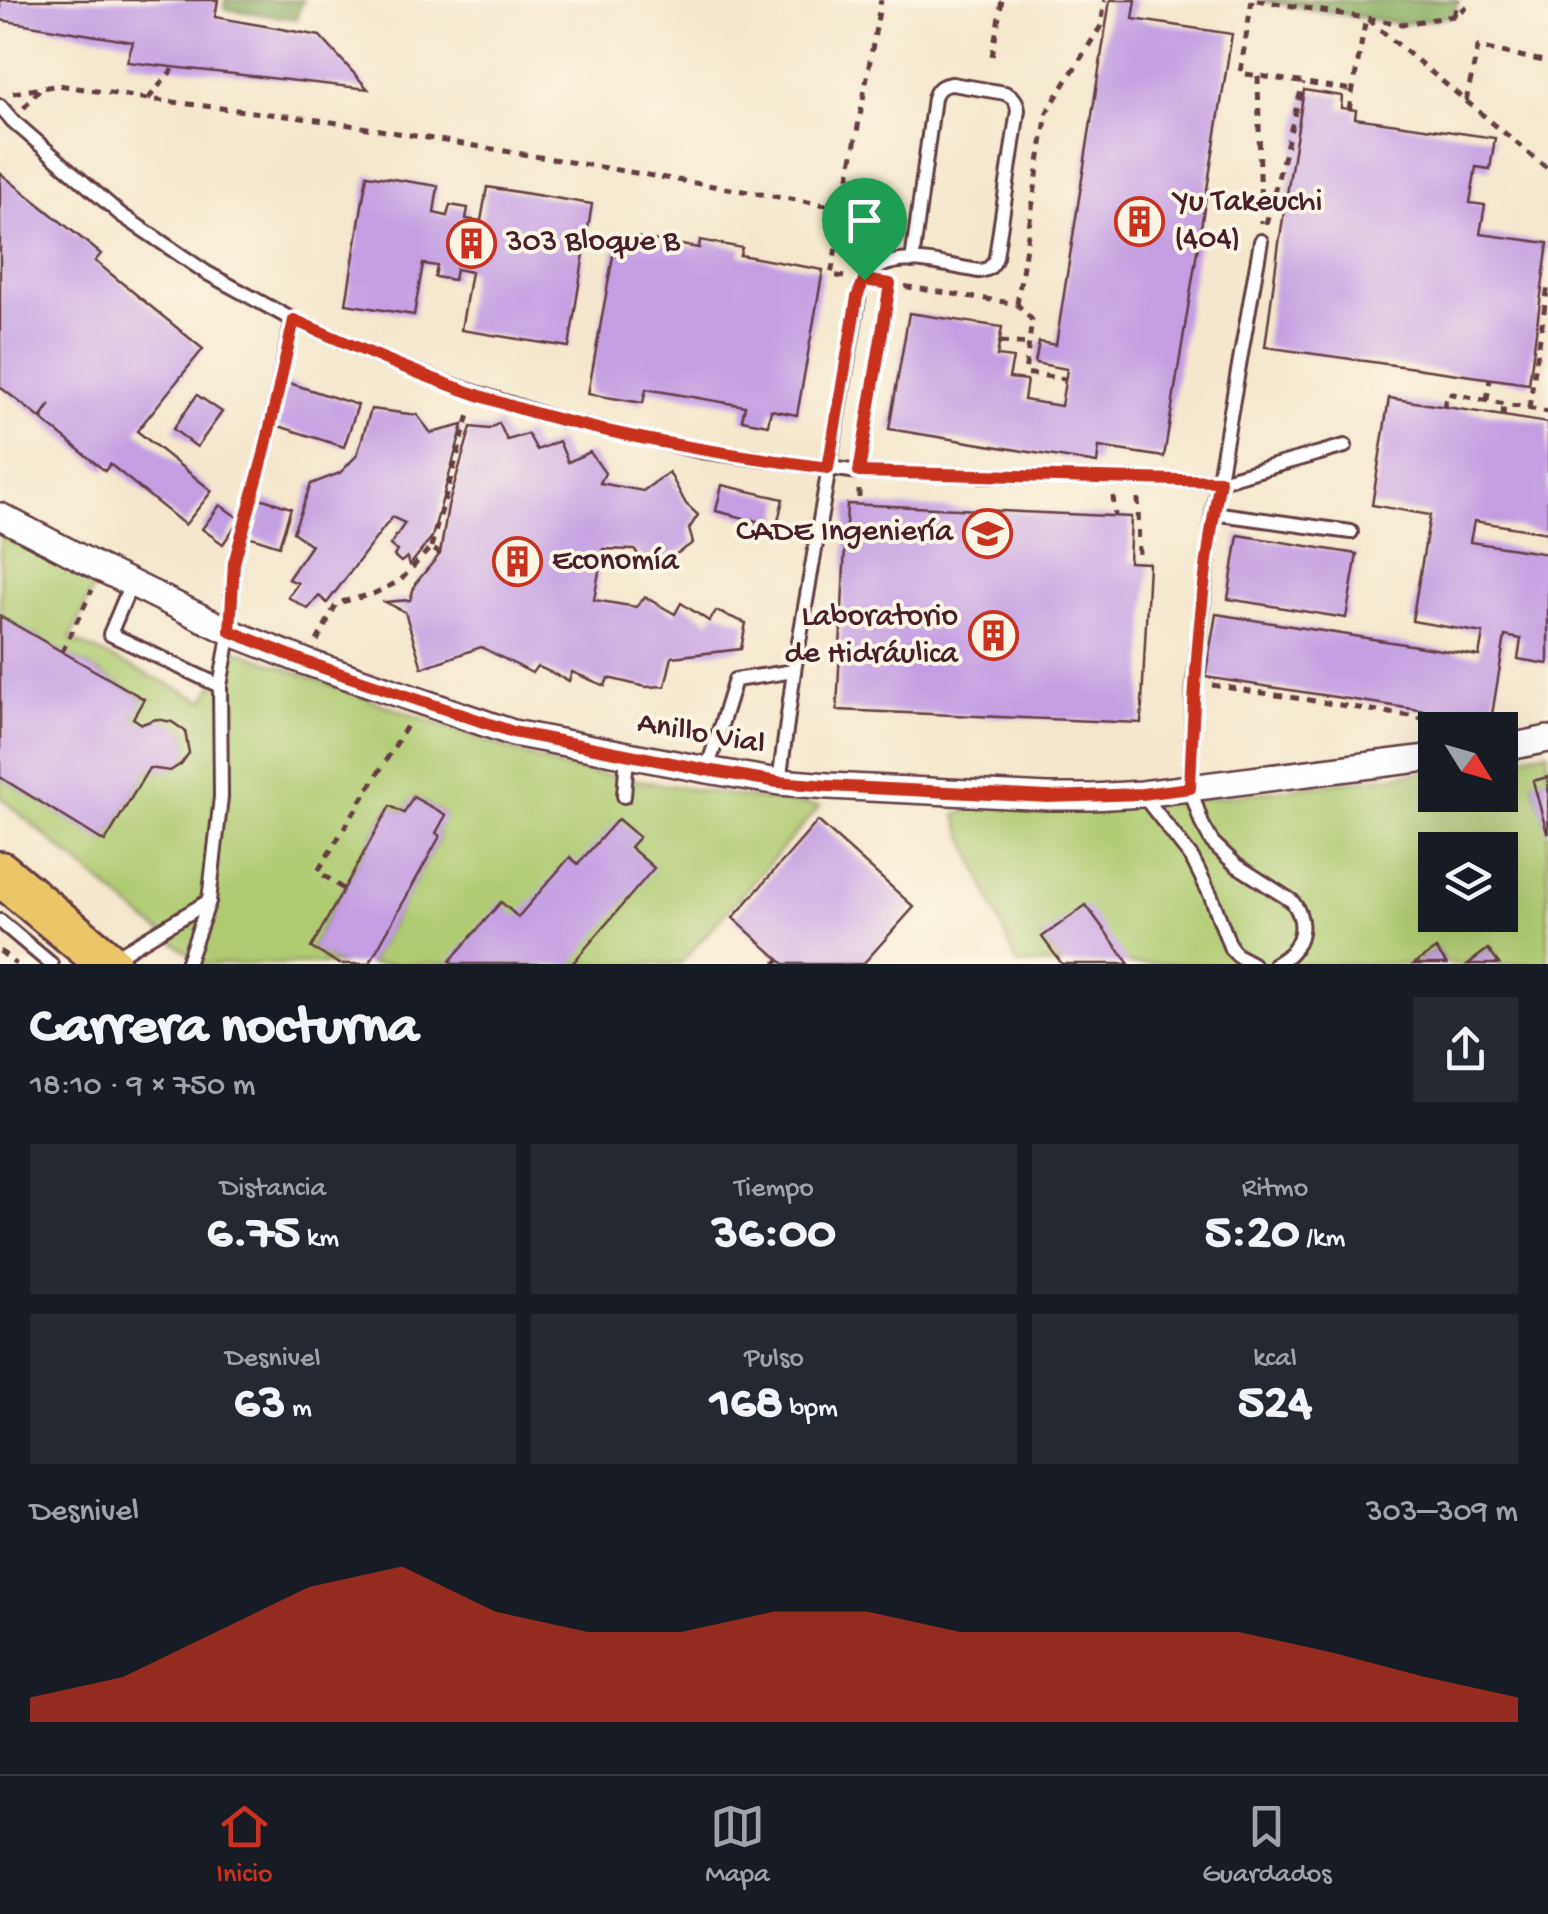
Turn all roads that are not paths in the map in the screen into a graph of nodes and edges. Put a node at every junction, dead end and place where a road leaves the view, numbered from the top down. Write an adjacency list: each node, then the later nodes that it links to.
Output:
1 (0, 106): 4 (lane)
2 (1261, 241): 7 (lane)
3 (912, 261): 3 (lane); 6 (lane)
4 (294, 320): 6 (lane); 12 (lane)
5 (1346, 446): 7 (lane)
6 (828, 468): 7 (lane); 13 (lane)
7 (1220, 481): 8 (lane)
8 (1214, 514): 10 (lane); 21 (lane)
9 (0, 516): 11 (street, Anillo Vial)
10 (1351, 532)
11 (131, 584): 12 (street, Anillo Vial); 14 (lane)
12 (230, 631): 14 (lane); 17 (street, Anillo Vial)
13 (794, 671): 19 (lane); 20 (lane)
14 (220, 686): 25 (lane)
15 (1548, 739): 16 (street)
16 (1518, 745)
17 (627, 756): 19 (street, Anillo Vial); 23 (lane)
18 (1418, 759): 21 (street, Anillo Vial)
19 (707, 770): 20 (street, Anillo Vial)
20 (778, 782): 22 (street, Anillo Vial)
21 (1190, 788): 22 (street, Anillo Vial); 31 (lane)
22 (1142, 794): 30 (lane)
23 (624, 796)
24 (0, 874): 27 (highway)
25 (208, 901): 27 (lane); 29 (lane)
26 (0, 920): 28 (lane)
27 (107, 963)
28 (51, 964)
29 (187, 964)
30 (1253, 964)
31 (1275, 964)

